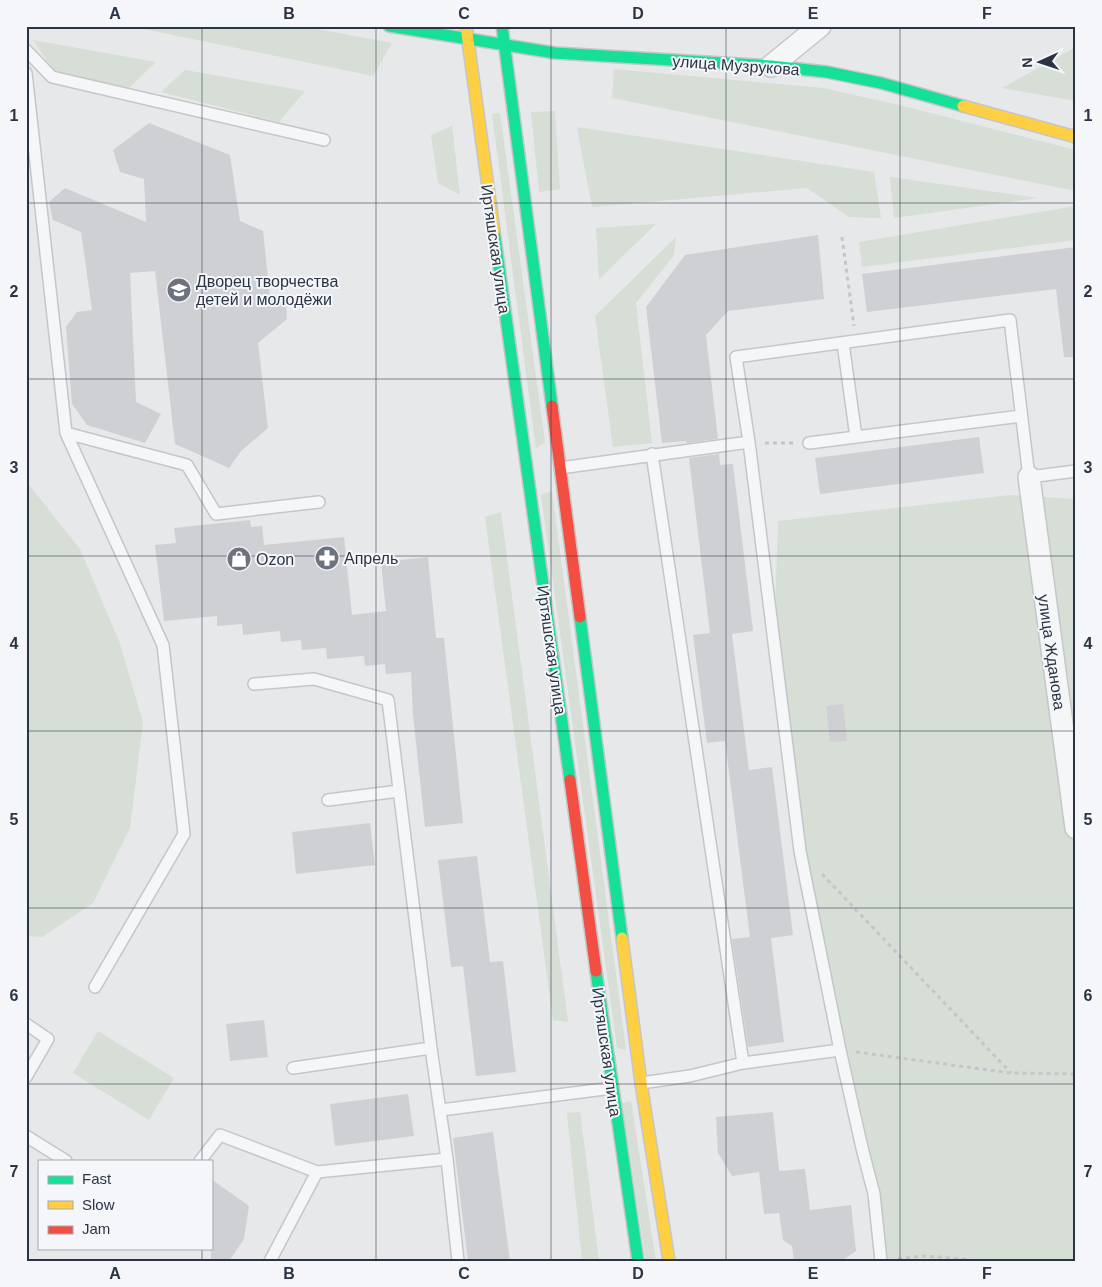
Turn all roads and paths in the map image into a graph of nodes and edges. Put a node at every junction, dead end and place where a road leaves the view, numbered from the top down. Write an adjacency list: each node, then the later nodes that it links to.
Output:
1 (389, 26): 5 (street, улица Музрукова)
2 (466, 26): 5 (street, Иртяшская улица)
3 (502, 26): 6 (street, Иртяшская улица)
4 (820, 26): 8 (street)
5 (468, 40): 6 (street, улица Музрукова); 39 (street, Иртяшская улица)
6 (504, 46): 8 (street, улица Музрукова); 21 (street, Иртяшская улица)
7 (26, 50): 11 (lane)
8 (771, 66): 10 (street, улица Музрукова)
9 (26, 73): 16 (lane)
10 (1076, 137)
11 (324, 140)
12 (842, 237): 13 (path)
13 (856, 341): 14 (lane); 15 (lane)
14 (843, 343): 17 (lane); 18 (lane)
15 (1021, 416): 17 (lane); 23 (lane)
16 (66, 433): 24 (lane); 30 (lane)
17 (856, 438): 19 (lane)
18 (749, 442): 19 (path); 20 (lane); 29 (lane)
19 (809, 443)
20 (652, 454): 21 (lane); 34 (lane)
21 (556, 468): 39 (street, Иртяшская улица)
22 (1076, 471): 23 (lane)
23 (1029, 477): 28 (street, улица Жданова)
24 (319, 502)
25 (254, 684): 26 (lane)
26 (399, 791): 27 (lane); 32 (lane)
27 (328, 800)
28 (1076, 828)
29 (800, 852): 33 (lane); 36 (path)
30 (95, 987)
31 (26, 1024): 38 (lane)
32 (431, 1048): 35 (lane); 40 (lane)
33 (840, 1050): 34 (lane); 36 (path); 50 (lane)
34 (744, 1064): 39 (lane)
35 (293, 1068)
36 (1011, 1073): 37 (path)
37 (1076, 1074)
38 (26, 1077)
39 (627, 1086): 40 (lane); 48 (street, Иртяшская улица); 49 (street, Иртяшская улица)
40 (440, 1110): 42 (lane)
41 (26, 1136): 43 (lane)
42 (447, 1158): 45 (lane); 47 (lane)
43 (64, 1160)
44 (201, 1160): 45 (lane)
45 (317, 1172): 46 (lane)
46 (270, 1261)
47 (458, 1261)
48 (638, 1261)
49 (669, 1261)
50 (881, 1261): 51 (path)
51 (969, 1261)

